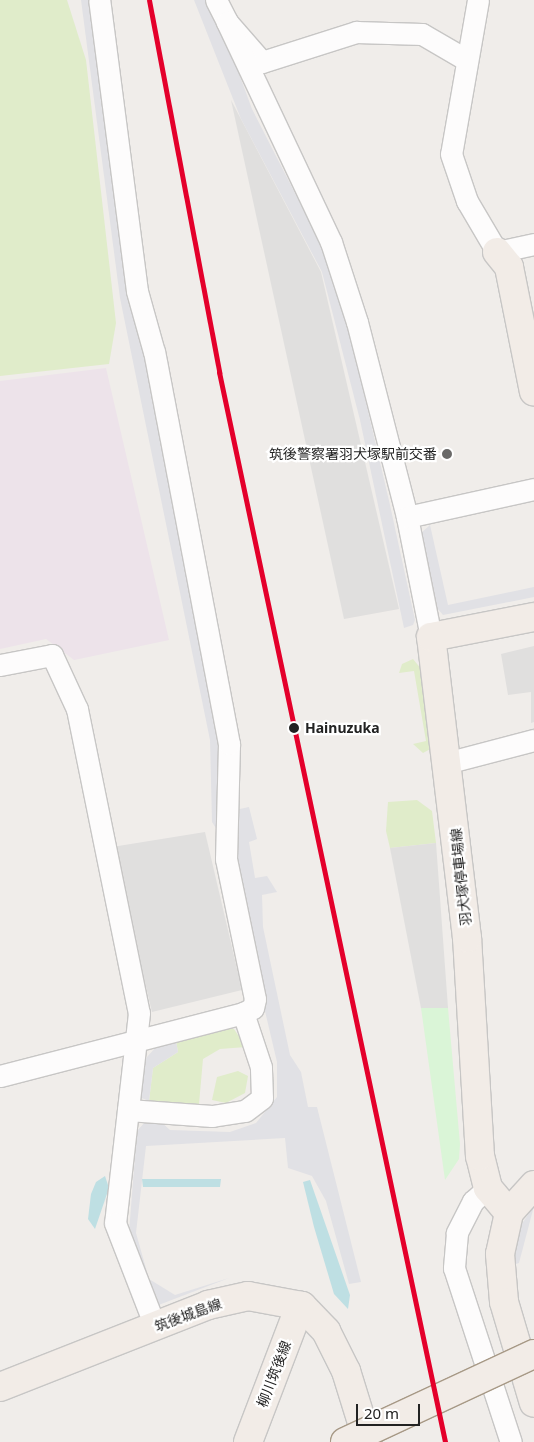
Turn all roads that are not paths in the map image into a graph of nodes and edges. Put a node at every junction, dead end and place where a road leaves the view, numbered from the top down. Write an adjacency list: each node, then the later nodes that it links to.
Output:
1 (99, 0): 16 (street)
2 (216, 0): 4 (street)
3 (478, 0): 5 (street)
4 (227, 22): 5 (street); 10 (street)
5 (465, 59): 7 (street)
6 (534, 244): 7 (street)
7 (497, 252): 8 (main road)
8 (534, 392)
9 (534, 489): 10 (street)
10 (407, 517): 12 (street)
11 (534, 617): 12 (main road)
12 (431, 637): 15 (main road, 羽犬塚停車場線)
13 (0, 665): 17 (street)
14 (534, 740): 15 (street)
15 (450, 762): 21 (main road, 羽犬塚停車場線)
16 (243, 1013): 17 (street); 19 (street)
17 (135, 1041): 18 (street); 19 (street)
18 (0, 1076)
19 (128, 1110): 24 (street)
20 (534, 1185): 22 (main road)
21 (488, 1188): 22 (main road, 羽犬塚停車場線); 31 (street)
22 (509, 1213): 27 (main road)
23 (300, 1306): 24 (main road, 筑後城島線); 28 (main road, 柳川筑後線); 30 (main road)
24 (155, 1326): 26 (main road, 筑後城島線)
25 (534, 1354): 29 (main road, bridge)
26 (0, 1387)
27 (534, 1403)
28 (248, 1442)
29 (345, 1442)
30 (368, 1442)
31 (510, 1442)

